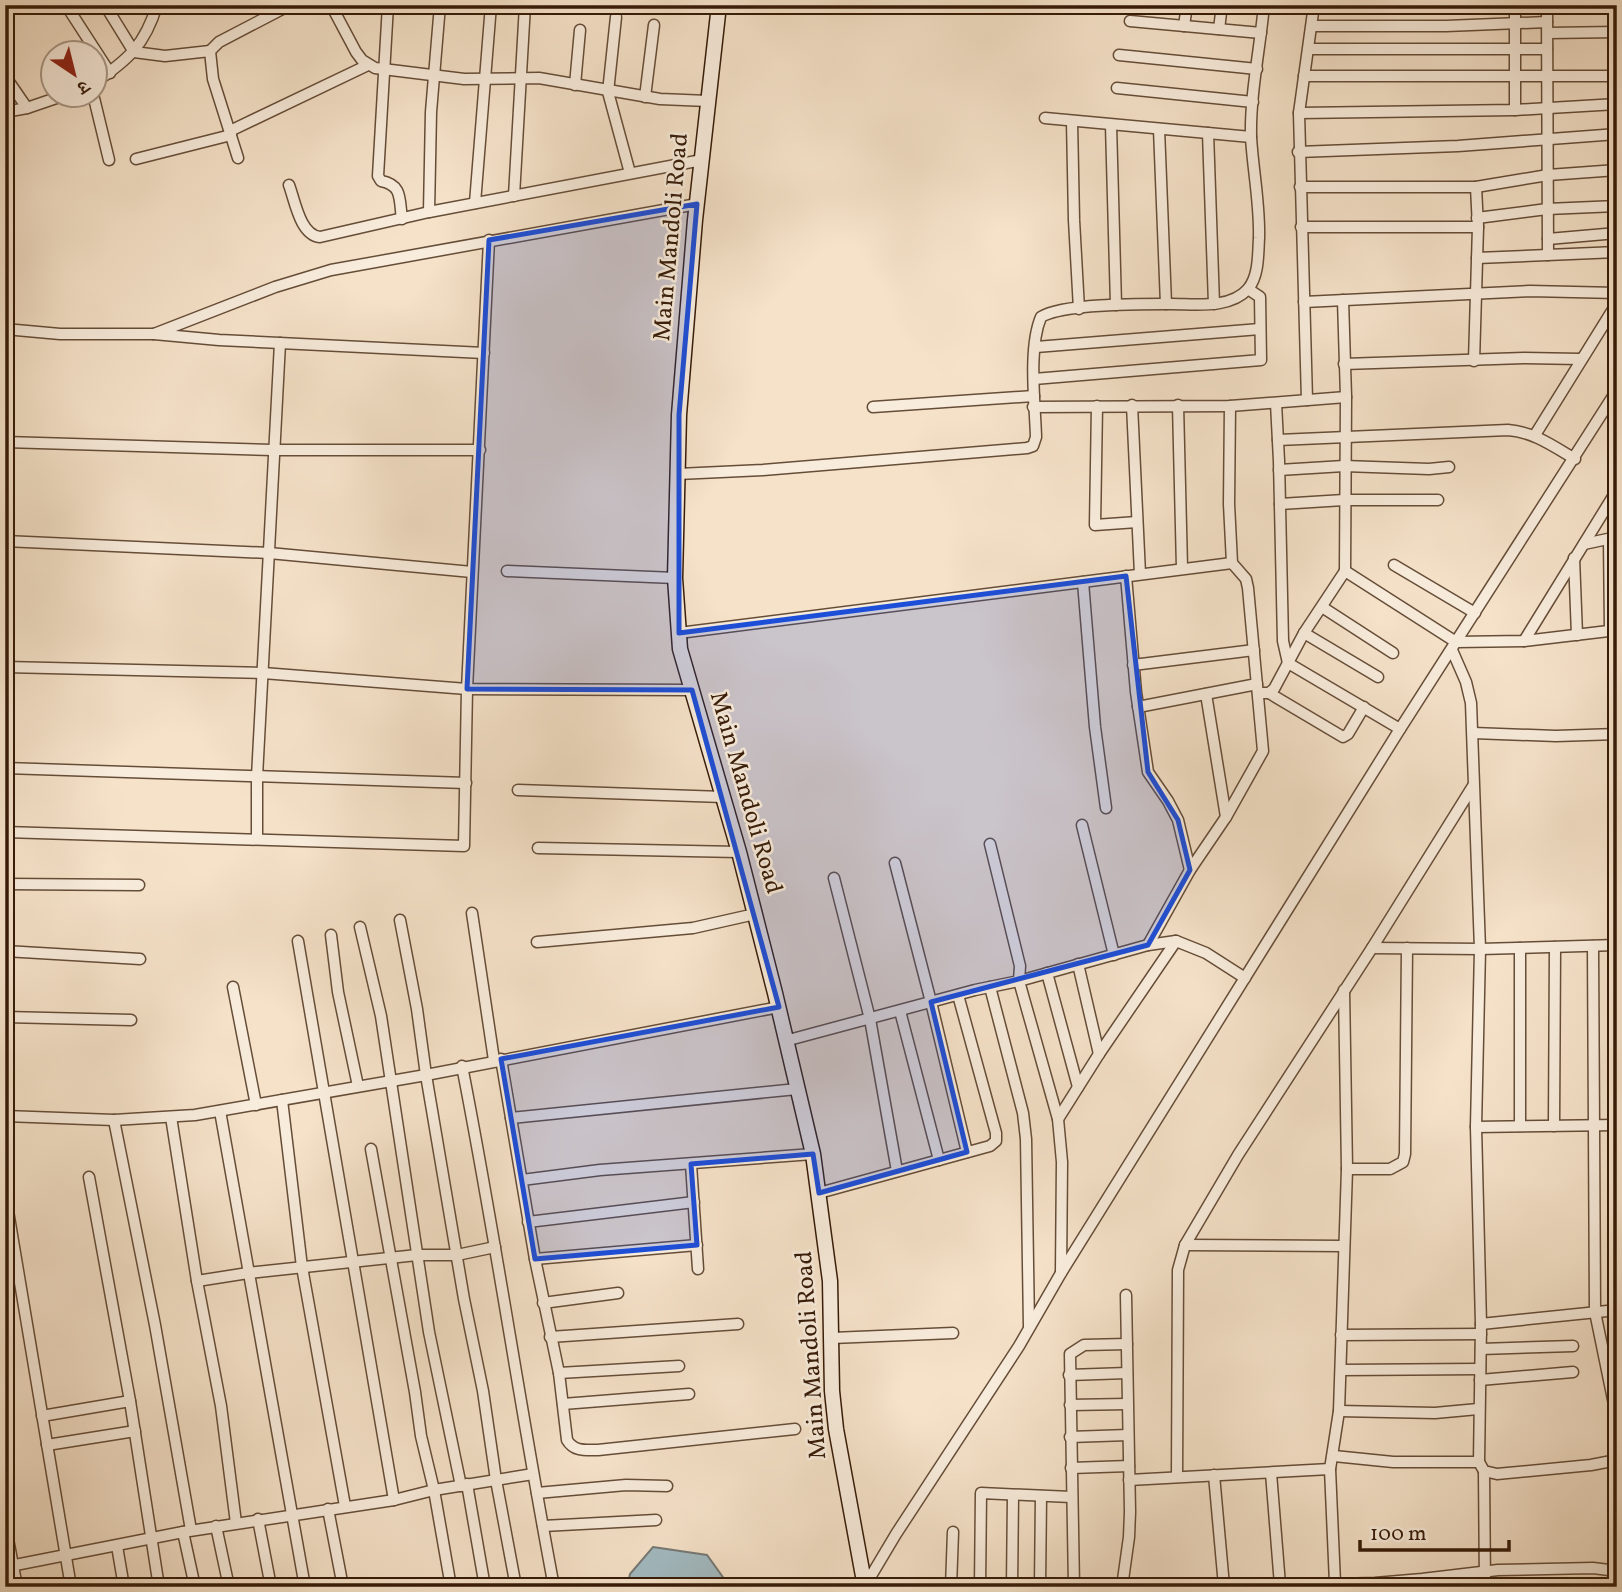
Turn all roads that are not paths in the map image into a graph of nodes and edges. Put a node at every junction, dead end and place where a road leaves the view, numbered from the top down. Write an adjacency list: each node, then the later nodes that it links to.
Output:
1 (65, 5): 37 (street)
2 (105, 5): 32 (street)
3 (157, 5): 32 (street)
4 (290, 5): 31 (street)
5 (331, 5): 34 (street)
6 (388, 5): 35 (street)
7 (440, 5): 39 (street)
8 (491, 5): 44 (street)
9 (525, 5): 45 (street)
10 (719, 5): 50 (street, Main Mandoli Road)
11 (1187, 5): 21 (street)
12 (1222, 5): 24 (street)
13 (1264, 5): 26 (street)
14 (1314, 5): 22 (street)
15 (1515, 5): 19 (street)
16 (1547, 5): 23 (street)
17 (616, 17): 48 (street)
18 (1130, 21): 21 (street)
19 (1515, 24): 22 (street); 23 (street); 29 (street)
20 (654, 25): 49 (street)
21 (1184, 26): 24 (street)
22 (1312, 26): 28 (street)
23 (1548, 28): 27 (street); 30 (street)
24 (1219, 29): 26 (street)
25 (580, 30): 46 (street)
26 (1261, 33): 36 (street)
27 (1617, 33)
28 (1309, 49): 29 (street); 40 (street)
29 (1514, 49): 30 (street); 42 (street)
30 (1547, 49): 43 (street)
31 (210, 51): 32 (street); 64 (street)
32 (134, 52): 37 (street)
33 (1119, 55): 36 (street)
34 (368, 65): 35 (street); 64 (street)
35 (383, 69): 39 (street); 86 (street)
36 (1257, 69): 51 (street)
37 (110, 73)
38 (5, 76): 55 (street)
39 (433, 76): 44 (street); 85 (street)
40 (1304, 76): 42 (street); 59 (street)
41 (1617, 76): 43 (street)
42 (1514, 78): 43 (street); 57 (street)
43 (1547, 78): 54 (street)
44 (484, 79): 45 (street); 81 (street)
45 (520, 79): 46 (street); 80 (street)
46 (575, 85): 48 (street)
47 (1117, 88): 51 (street)
48 (608, 92): 49 (street); 75 (street)
49 (645, 97): 50 (street)
50 (708, 101): 73 (street, Main Mandoli Road)
51 (1253, 102): 67 (street)
52 (38, 104): 55 (street)
53 (1617, 104): 54 (street)
54 (1549, 107): 57 (street); 68 (street)
55 (27, 108): 58 (street)
56 (96, 108): 72 (street)
57 (1515, 110): 59 (street)
58 (5, 112)
59 (1299, 113): 69 (street)
60 (1045, 118): 61 (street)
61 (1072, 121): 62 (street); 104 (street)
62 (1111, 125): 63 (street); 103 (street)
63 (1159, 129): 65 (street); 101 (street)
64 (230, 133): 70 (street); 71 (street)
65 (1208, 133): 67 (street); 102 (street)
66 (1617, 134): 68 (street)
67 (1251, 136): 95 (street)
68 (1547, 139): 69 (street); 76 (street)
69 (1298, 152): 78 (street)
70 (238, 158)
71 (136, 159)
72 (109, 160)
73 (702, 160): 75 (street); 82 (street, Main Mandoli Road)
74 (1617, 170): 76 (street)
75 (630, 173): 80 (street)
76 (1548, 175): 79 (street); 84 (street)
77 (289, 185): 86 (street)
78 (1300, 187): 79 (street); 88 (street)
79 (1476, 187): 87 (street)
80 (514, 195): 81 (street)
81 (475, 203): 85 (street)
82 (697, 204): 91 (street); 135 (street, Main Mandoli Road)
83 (1617, 206): 84 (street)
84 (1547, 209): 87 (street); 90 (street)
85 (429, 212): 86 (street)
86 (402, 219)
87 (1478, 222): 88 (street); 94 (street)
88 (1301, 227): 99 (street)
89 (1617, 233): 90 (street)
90 (1548, 239): 93 (street)
91 (489, 240): 107 (street); 110 (street)
92 (1617, 251): 93 (street)
93 (1548, 255): 94 (street)
94 (1477, 258): 97 (street)
95 (1248, 289): 102 (street); 106 (street)
96 (1617, 293): 97 (street)
97 (1476, 294): 98 (street); 112 (street)
98 (1343, 300): 99 (street); 113 (street)
99 (1304, 302): 117 (street)
100 (1617, 303): 111 (street)
101 (1166, 304): 102 (street); 103 (street)
102 (1214, 304)
103 (1116, 305): 104 (street)
104 (1079, 309): 109 (street)
105 (5, 329): 107 (street)
106 (1260, 329): 109 (street); 114 (street)
107 (154, 334): 108 (street)
108 (280, 343): 110 (street); 129 (street)
109 (1036, 347): 114 (street)
110 (484, 353): 130 (street)
111 (1580, 359): 112 (street); 125 (street)
112 (1474, 361): 113 (street)
113 (1344, 364): 116 (street)
114 (1034, 379): 118 (street)
115 (1617, 390): 131 (street)
116 (1346, 397): 117 (street); 126 (street)
117 (1307, 400): 119 (street)
118 (1034, 401): 122 (street); 124 (street); 135 (street)
119 (1276, 403): 123 (street); 127 (street)
120 (1132, 405): 121 (street); 122 (street); 140 (street)
121 (1178, 405): 123 (street); 148 (street)
122 (1097, 406): 140 (street)
123 (1230, 406): 146 (street)
124 (873, 407)
125 (1535, 435): 126 (street); 131 (street)
126 (1345, 436): 127 (street); 132 (street)
127 (1278, 440): 134 (street)
128 (5, 442): 129 (street)
129 (272, 450): 130 (street); 144 (street)
130 (480, 450): 151 (street)
131 (1575, 459): 157 (street)
132 (1344, 466): 133 (street); 134 (street); 137 (street)
133 (1449, 467)
134 (1279, 470): 139 (street)
135 (678, 474): 154 (street, Main Mandoli Road)
136 (1617, 490): 143 (street)
137 (1344, 500): 138 (street); 139 (street); 150 (street)
138 (1438, 500)
139 (1280, 504): 166 (street)
140 (1137, 522): 152 (street)
141 (1613, 538): 143 (street); 158 (street)
142 (5, 541): 144 (street)
143 (1584, 544): 145 (street)
144 (269, 553): 151 (street); 169 (street)
145 (1574, 558): 161 (street); 162 (street)
146 (1232, 563): 148 (street); 164 (street)
147 (1394, 565): 157 (street)
148 (1182, 568): 152 (street)
149 (507, 571): 154 (street)
150 (1345, 571): 156 (street); 163 (street)
151 (472, 572): 171 (street)
152 (1140, 574): 153 (street)
153 (1126, 576): 155 (street); 167 (street)
154 (675, 578): 159 (street, Main Mandoli Road)
155 (1083, 582): 159 (street); 186 (street)
156 (1322, 607): 160 (street); 165 (street)
157 (1475, 613): 163 (street)
158 (1614, 630): 161 (street)
159 (679, 633): 172 (street, Main Mandoli Road)
160 (1304, 633): 166 (street); 170 (street)
161 (1577, 635): 162 (street)
162 (1524, 641): 163 (street)
163 (1454, 646): 177 (street); 178 (street)
164 (1254, 650): 167 (street); 173 (street)
165 (1393, 653)
166 (1288, 663): 173 (street); 176 (street)
167 (1133, 665): 175 (street)
168 (5, 667): 169 (street)
169 (263, 673): 171 (street); 181 (street)
170 (1378, 677)
171 (467, 689): 172 (street); 182 (street)
172 (692, 690): 185 (street, Main Mandoli Road)
173 (1261, 690): 174 (street); 176 (street); 187 (street)
174 (1206, 694): 175 (street); 187 (street)
175 (1138, 707): 195 (street)
176 (1364, 707): 177 (street)
177 (1400, 729): 220 (street)
178 (1473, 733): 179 (street); 183 (street)
179 (1617, 734)
180 (5, 768): 181 (street)
181 (257, 777): 182 (street); 190 (street)
182 (466, 783): 190 (street)
183 (1473, 786): 211 (street); 214 (street)
184 (518, 790): 185 (street)
185 (723, 797): 193 (street, Main Mandoli Road)
186 (1106, 808)
187 (1226, 817): 195 (street)
188 (1082, 825): 216 (street)
189 (5, 832): 190 (street)
190 (257, 839)
191 (990, 844): 221 (street)
192 (538, 848): 193 (street)
193 (739, 852): 200 (street, Main Mandoli Road)
194 (895, 863): 226 (street)
195 (1190, 870): 207 (street)
196 (834, 878): 230 (street)
197 (5, 884): 198 (street)
198 (139, 885)
199 (472, 913): 234 (street)
200 (755, 914): 206 (street); 227 (street, Main Mandoli Road)
201 (400, 920): 236 (street)
202 (360, 927): 237 (street)
203 (331, 934): 238 (street)
204 (1176, 941): 207 (street); 220 (street); 233 (street)
205 (298, 942): 241 (street)
206 (537, 942)
207 (1148, 945): 216 (street)
208 (1593, 946): 209 (street); 210 (street); 253 (street)
209 (1617, 946)
210 (1555, 947): 213 (street); 252 (street)
211 (1373, 948): 212 (street); 224 (street)
212 (1408, 948): 214 (street); 260 (street)
213 (1520, 948): 214 (street); 251 (street)
214 (1480, 949): 254 (street)
215 (5, 951): 217 (street)
216 (1114, 955): 218 (street)
217 (140, 959)
218 (1078, 964): 219 (street); 233 (street)
219 (1047, 973): 221 (street); 239 (street)
220 (1245, 978): 280 (street)
221 (1020, 981): 223 (street); 248 (street)
222 (233, 987): 243 (street)
223 (990, 987): 225 (street); 288 (street)
224 (1345, 990): 260 (street); 269 (street)
225 (958, 995): 226 (street); 256 (street)
226 (932, 1002): 228 (street); 256 (street)
227 (779, 1007): 232 (street, Main Mandoli Road); 234 (street)
228 (900, 1011): 230 (street); 258 (street)
229 (5, 1017): 231 (street)
230 (870, 1019): 232 (street); 261 (street)
231 (131, 1020)
232 (785, 1041): 240 (street, Main Mandoli Road)
233 (1099, 1054): 239 (street)
234 (498, 1060): 235 (street); 247 (street)
235 (462, 1066): 236 (street); 271 (street)
236 (426, 1075): 237 (street); 273 (street)
237 (390, 1080): 238 (street); 272 (street)
238 (358, 1086): 241 (street)
239 (1078, 1087): 248 (street)
240 (797, 1089): 247 (street); 257 (street, Main Mandoli Road)
241 (323, 1093): 242 (street); 276 (street)
242 (282, 1100): 243 (street); 277 (street)
243 (256, 1105): 244 (street)
244 (220, 1111): 246 (street); 279 (street)
245 (5, 1116): 249 (street)
246 (171, 1117): 249 (street); 281 (street)
247 (511, 1118): 263 (street)
248 (1058, 1119): 280 (street)
249 (114, 1120): 347 (street)
250 (1617, 1125): 253 (street)
251 (1520, 1126): 252 (street); 254 (street)
252 (1554, 1126): 253 (street)
253 (1592, 1126): 286 (street)
254 (1476, 1127): 289 (street)
255 (371, 1149): 274 (street)
256 (967, 1152): 258 (street)
257 (813, 1154): 259 (street); 265 (street, Main Mandoli Road)
258 (939, 1160): 261 (street)
259 (691, 1164): 263 (street); 266 (street)
260 (1347, 1169): 270 (street)
261 (897, 1171): 265 (street)
262 (89, 1177): 305 (street)
263 (522, 1180): 267 (street)
264 (5, 1193): 311 (street)
265 (819, 1193): 293 (street, Main Mandoli Road)
266 (694, 1202): 267 (street); 268 (street)
267 (528, 1222): 275 (street)
268 (697, 1245): 275 (street); 278 (street)
269 (1185, 1245): 270 (street); 327 (street)
270 (1343, 1246): 291 (street)
271 (495, 1247): 273 (street); 325 (street)
272 (417, 1255): 273 (street); 274 (street); 330 (street)
273 (457, 1255): 328 (street)
274 (390, 1259): 276 (street); 332 (street)
275 (535, 1259): 284 (street)
276 (353, 1262): 277 (street); 337 (street)
277 (302, 1267): 279 (street); 338 (street)
278 (698, 1269)
279 (248, 1273): 281 (street); 340 (street)
280 (1061, 1273): 288 (street)
281 (197, 1281): 344 (street)
282 (618, 1293): 284 (street)
283 (1126, 1295): 294 (street)
284 (543, 1303): 292 (street)
285 (1617, 1310): 286 (street)
286 (1595, 1312): 289 (street); 312 (street)
287 (738, 1324): 292 (street)
288 (1029, 1328): 373 (street)
289 (1481, 1329): 291 (street); 296 (street)
290 (953, 1333): 293 (street)
291 (1341, 1335): 298 (street)
292 (550, 1337): 300 (street)
293 (832, 1338): 373 (street, Main Mandoli Road)
294 (1127, 1343): 301 (street); 303 (street)
295 (1573, 1346): 296 (street)
296 (1480, 1349): 302 (street)
297 (679, 1366): 300 (street)
298 (1341, 1370): 302 (street); 310 (street)
299 (1573, 1372): 302 (street)
300 (559, 1373): 306 (street)
301 (1127, 1373): 303 (street); 307 (street)
302 (1480, 1374): 309 (street)
303 (1069, 1375): 308 (street)
304 (689, 1394): 306 (street)
305 (130, 1401): 311 (street); 314 (street)
306 (563, 1404): 313 (street)
307 (1127, 1404): 308 (street); 315 (street)
308 (1070, 1405): 316 (street)
309 (1478, 1409): 310 (street); 321 (street)
310 (1339, 1411): 318 (street)
311 (42, 1416): 317 (street)
312 (1617, 1419)
313 (795, 1429)
314 (135, 1431): 317 (street); 349 (street)
315 (1128, 1435): 316 (street); 320 (street)
316 (1070, 1437): 322 (street)
317 (47, 1445): 351 (street)
318 (1334, 1456): 321 (street); 323 (street)
319 (1617, 1460): 321 (street)
320 (1129, 1466): 322 (street); 329 (street)
321 (1481, 1467): 353 (street)
322 (1071, 1468): 336 (street)
323 (1330, 1469): 324 (street); 356 (street)
324 (1271, 1473): 326 (street); 358 (street)
325 (533, 1474): 328 (street); 333 (street)
326 (1214, 1475): 327 (street); 359 (street)
327 (1177, 1476): 329 (street)
328 (496, 1480): 330 (street); 371 (street)
329 (1129, 1480): 379 (street)
330 (464, 1485): 332 (street); 370 (street)
331 (667, 1486): 333 (street)
332 (433, 1490): 337 (street); 369 (street)
333 (537, 1493): 346 (street)
334 (1013, 1495): 335 (street); 375 (street); 376 (street)
335 (1041, 1496): 336 (street); 377 (street)
336 (1071, 1497): 378 (street)
337 (394, 1500): 338 (street)
338 (345, 1506): 339 (street)
339 (328, 1508): 340 (street); 368 (street)
340 (292, 1514): 341 (street); 367 (street)
341 (258, 1519): 344 (street); 366 (street)
342 (656, 1520): 346 (street)
343 (5, 1523): 352 (street)
344 (236, 1523): 345 (street)
345 (216, 1526): 347 (street); 365 (street)
346 (543, 1526): 372 (street)
347 (187, 1531): 349 (street); 364 (street)
348 (953, 1532): 374 (street)
349 (150, 1539): 350 (street); 363 (street)
350 (117, 1546): 351 (street); 362 (street)
351 (66, 1557): 352 (street); 361 (street)
352 (9, 1567): 360 (street)
353 (1484, 1571): 354 (street); 355 (street); 381 (street)
354 (1617, 1571)
355 (1444, 1582): 357 (street)
356 (1335, 1583): 357 (street); 358 (street)
357 (1410, 1583)
358 (1280, 1585): 359 (street)
359 (1224, 1586): 380 (street)
360 (17, 1587)
361 (71, 1587)
362 (124, 1587)
363 (159, 1587)
364 (195, 1587)
365 (229, 1587)
366 (271, 1587)
367 (305, 1587)
368 (343, 1587)
369 (451, 1587)
370 (485, 1587)
371 (516, 1587)
372 (554, 1587)
373 (865, 1587)
374 (951, 1587)
375 (980, 1587)
376 (1012, 1587)
377 (1040, 1587)
378 (1074, 1587)
379 (1122, 1587)
380 (1218, 1587)
381 (1485, 1587)

